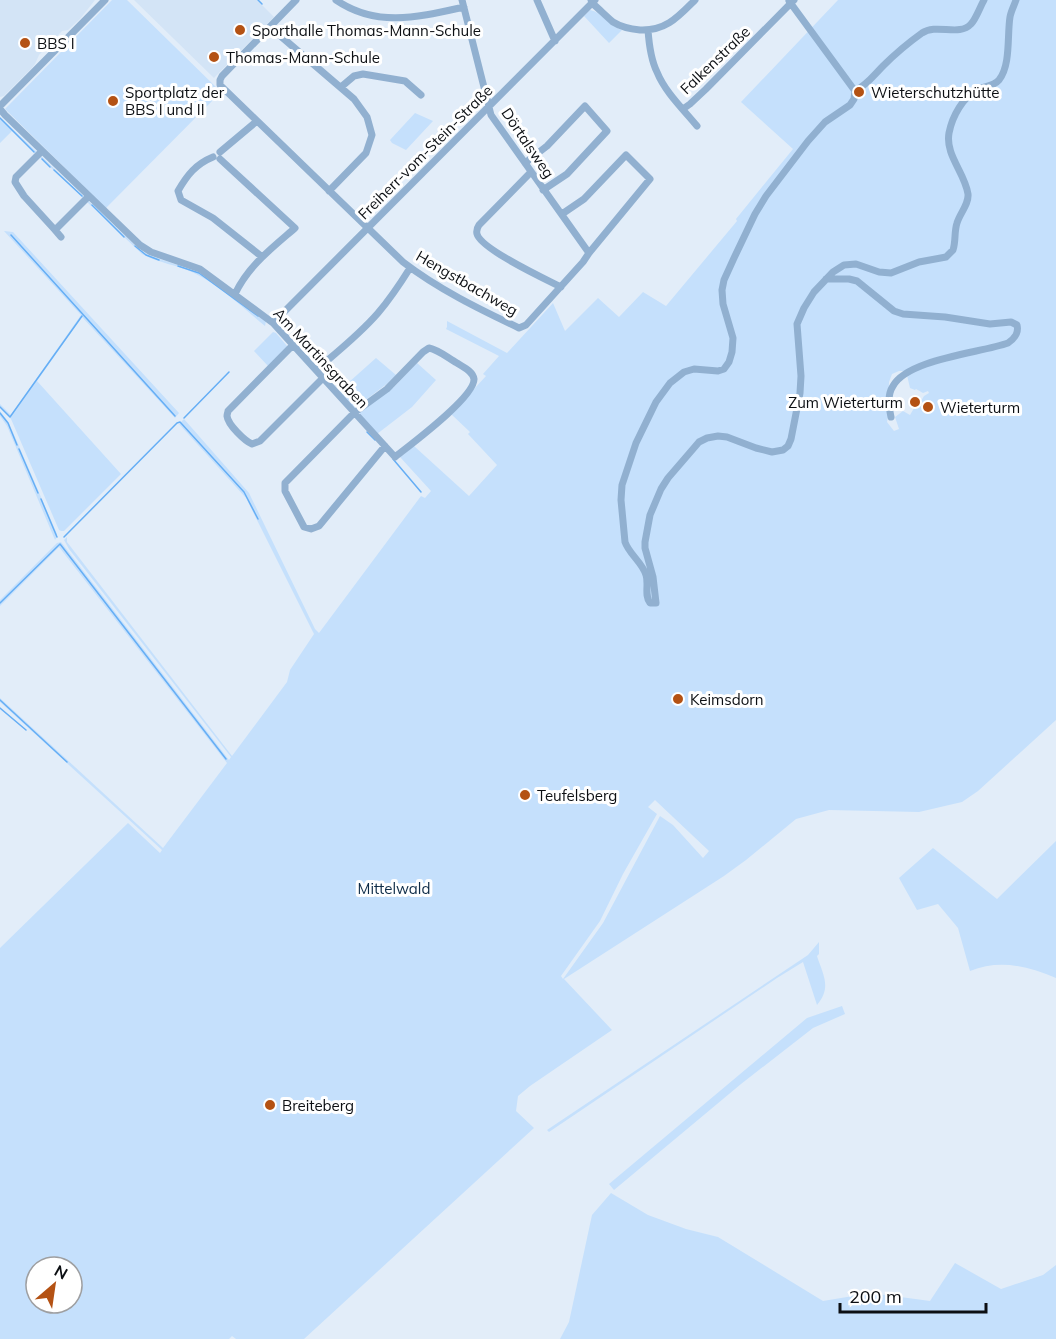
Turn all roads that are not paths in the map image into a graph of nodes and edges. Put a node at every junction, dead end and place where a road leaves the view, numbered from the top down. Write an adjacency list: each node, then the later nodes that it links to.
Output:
1 (105, 0): 17 (street)
2 (296, 0): 11 (street)
3 (336, 0): 10 (street)
4 (537, 0): 13 (street)
5 (695, 0): 12 (street)
6 (984, 0): 15 (street)
7 (1016, 0): 36 (street)
8 (593, 1): 12 (street); 13 (street, Freiherr-vom-Stein-Straße)
9 (790, 1): 15 (street); 19 (street, Falkenstraße)
10 (463, 4): 18 (street, Dörtalsweg)
11 (270, 27): 14 (street); 20 (street, Hengstbachweg)
12 (648, 30): 19 (street)
13 (555, 41): 18 (street, Freiherr-vom-Stein-Straße)
14 (341, 87): 16 (street); 27 (street)
15 (855, 91): 36 (street)
16 (421, 95)
17 (0, 107): 22 (street, Am Martinsgraben)
18 (489, 108): 24 (street, Dörtalsweg); 30 (street, Freiherr-vom-Stein-Straße)
19 (682, 109): 21 (street)
20 (257, 121): 23 (street); 27 (street, Hengstbachweg)
21 (697, 126)
22 (42, 152): 28 (street, Am Martinsgraben); 31 (street)
23 (218, 156): 34 (street); 34 (street)
24 (525, 163): 25 (street, Dörtalsweg); 26 (street)
25 (531, 172): 26 (street, Dörtalsweg); 37 (street)
26 (543, 190): 29 (street, Dörtalsweg)
27 (329, 191): 30 (street, Hengstbachweg)
28 (89, 196): 31 (street); 38 (street, Am Martinsgraben)
29 (562, 214): 33 (street, Dörtalsweg); 33 (street)
30 (368, 229): 35 (street, Hengstbachweg); 39 (street, Freiherr-vom-Stein-Straße)
31 (55, 230): 32 (street)
32 (61, 237)
33 (589, 253): 37 (street)
34 (261, 256): 38 (street)
35 (410, 268): 37 (street, Hengstbachweg); 41 (street)
36 (826, 279): 44 (street)
37 (561, 287)
38 (235, 294): 39 (street, Am Martinsgraben)
39 (273, 323): 40 (street, Am Martinsgraben)
40 (293, 345): 41 (street, Am Martinsgraben); 42 (street)
41 (316, 370): 42 (street, Am Martinsgraben)
42 (323, 378): 43 (street, Am Martinsgraben)
43 (354, 413): 45 (street, Am Martinsgraben); 45 (street); 45 (street, Am Martinsgraben)
44 (891, 417)
45 (385, 446)

